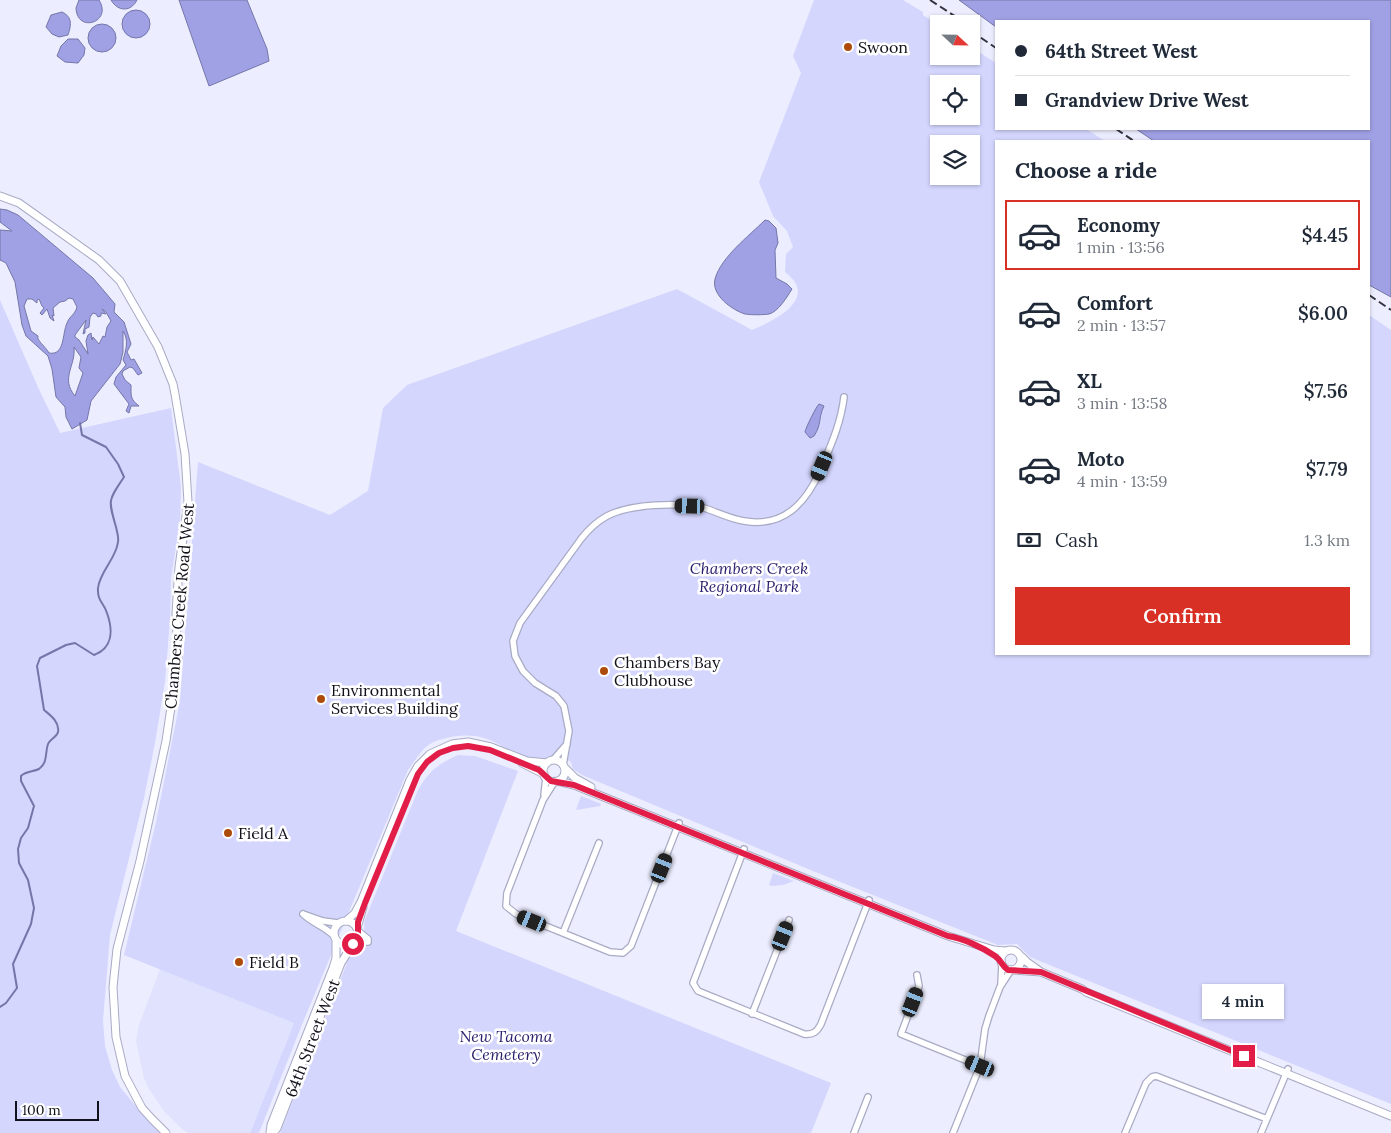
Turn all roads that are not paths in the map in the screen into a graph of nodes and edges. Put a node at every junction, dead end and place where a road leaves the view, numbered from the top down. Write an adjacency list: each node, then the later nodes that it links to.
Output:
1 (0, 196): 36 (street, Chambers Creek Road West)
2 (844, 397): 3 (street)
3 (567, 744): 5 (street); 6 (street)
4 (438, 752): 5 (street); 7 (street); 15 (street); 17 (street)
5 (550, 762): 6 (street); 7 (street)
6 (564, 767): 8 (street); 10 (street)
7 (545, 776): 8 (street); 9 (street)
8 (556, 781): 9 (street); 10 (street)
9 (544, 800): 18 (street)
10 (679, 825): 12 (street); 18 (street)
11 (599, 843): 18 (street)
12 (743, 851): 13 (street); 29 (street)
13 (869, 902): 21 (street); 29 (street)
14 (789, 920): 29 (street)
15 (346, 921): 16 (street); 17 (street)
16 (338, 923): 19 (street); 19 (street)
17 (358, 930): 20 (street); 20 (street)
18 (563, 933)
19 (334, 938): 20 (street); 37 (street, 64th Street West)
20 (354, 943): 37 (street, 64th Street West)
21 (978, 946): 22 (street); 24 (street)
22 (1006, 951): 23 (street); 24 (street)
23 (1022, 957): 25 (street); 26 (street)
24 (1001, 963): 25 (street); 28 (street)
25 (1013, 970): 26 (street); 28 (street)
26 (1041, 972): 31 (street)
27 (917, 975): 30 (street)
28 (1000, 987): 30 (street)
29 (752, 1014)
30 (980, 1066): 39 (street)
31 (1287, 1071): 33 (street); 34 (street); 35 (street)
32 (868, 1098): 38 (street)
33 (1391, 1111)
34 (1391, 1116)
35 (1266, 1119): 40 (street); 41 (street)
36 (166, 1133)
37 (272, 1133)
38 (854, 1133)
39 (953, 1133)
40 (1126, 1133)
41 (1261, 1133)

